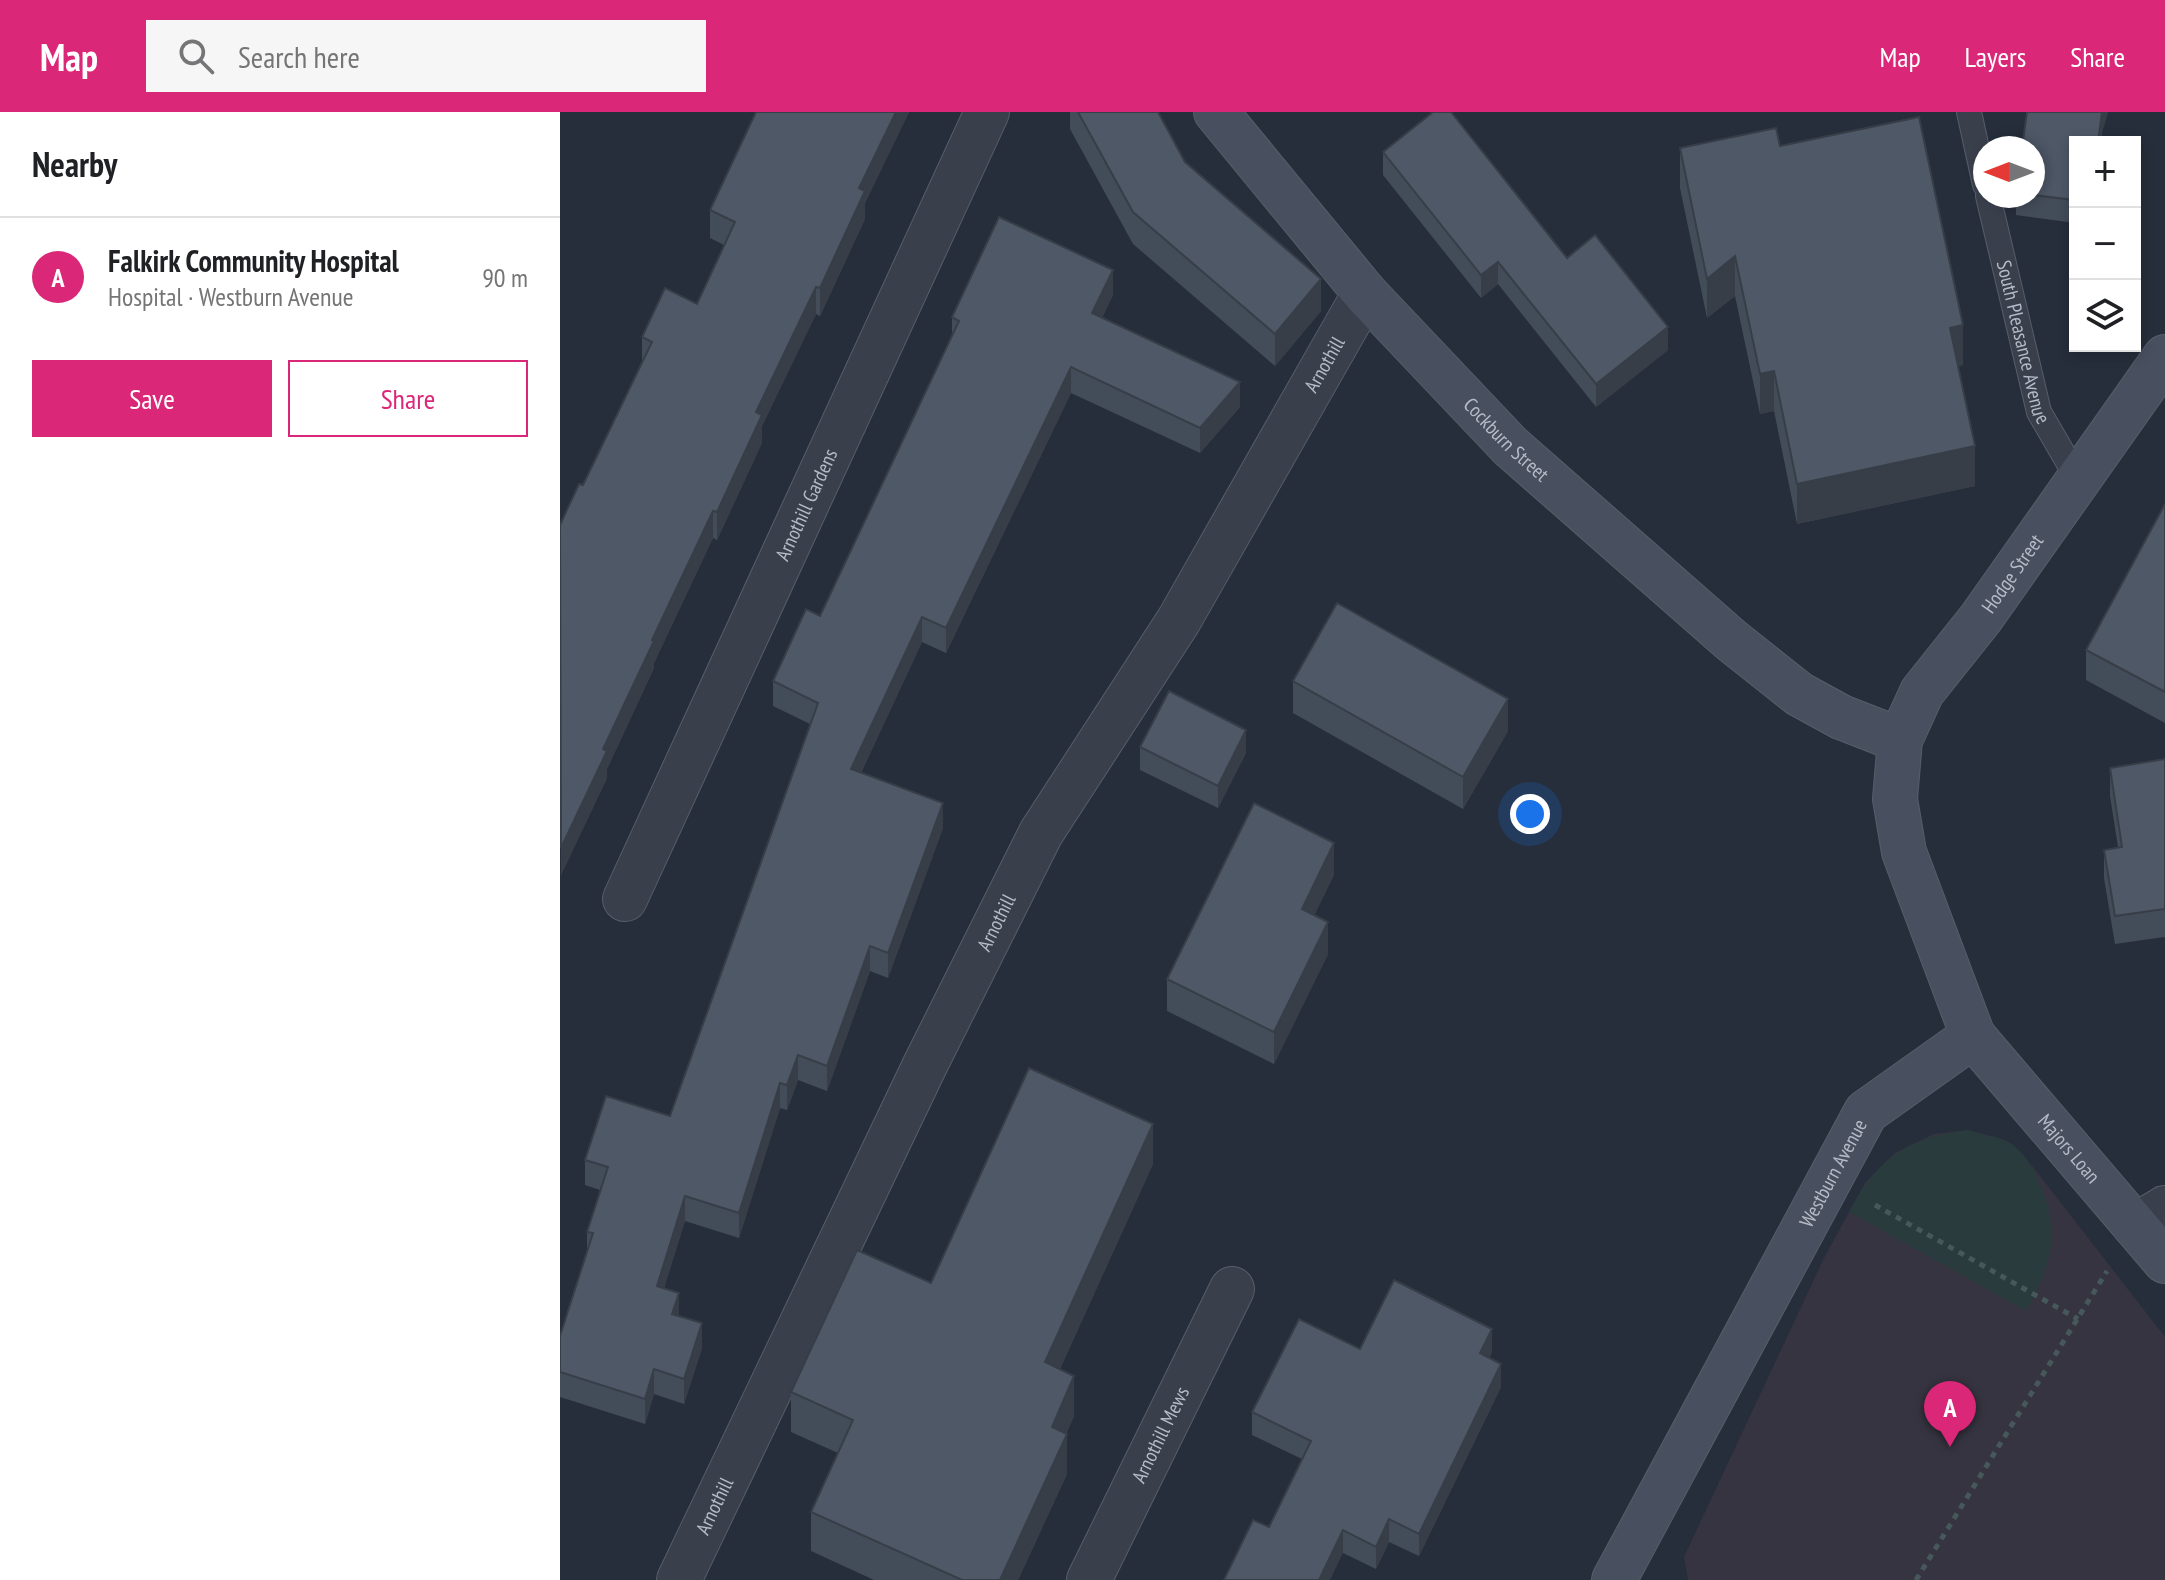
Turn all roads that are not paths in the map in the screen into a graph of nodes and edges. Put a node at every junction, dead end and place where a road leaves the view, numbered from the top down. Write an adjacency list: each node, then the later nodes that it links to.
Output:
1 (987, 112): 10 (street, Arnothill Gardens)
2 (1216, 112): 6 (main road, Cockburn Street)
3 (1969, 112): 4 (lane)
4 (1974, 136)
5 (1991, 208): 8 (lane, South Pleasance Avenue)
6 (1365, 293): 9 (main road, Cockburn Street); 15 (street, Arnothill)
7 (2165, 357): 8 (main road, Hodge Street)
8 (2079, 481): 9 (main road, Hodge Street)
9 (1900, 740): 11 (main road)
10 (625, 899)
11 (1973, 1036): 12 (main road, Majors Loan); 17 (main road, Westburn Avenue)
12 (2150, 1217): 13 (main road, Majors Loan)
13 (2165, 1261)
14 (1232, 1289): 16 (street, Arnothill Mews)
15 (679, 1580)
16 (1089, 1580)
17 (1614, 1580)

